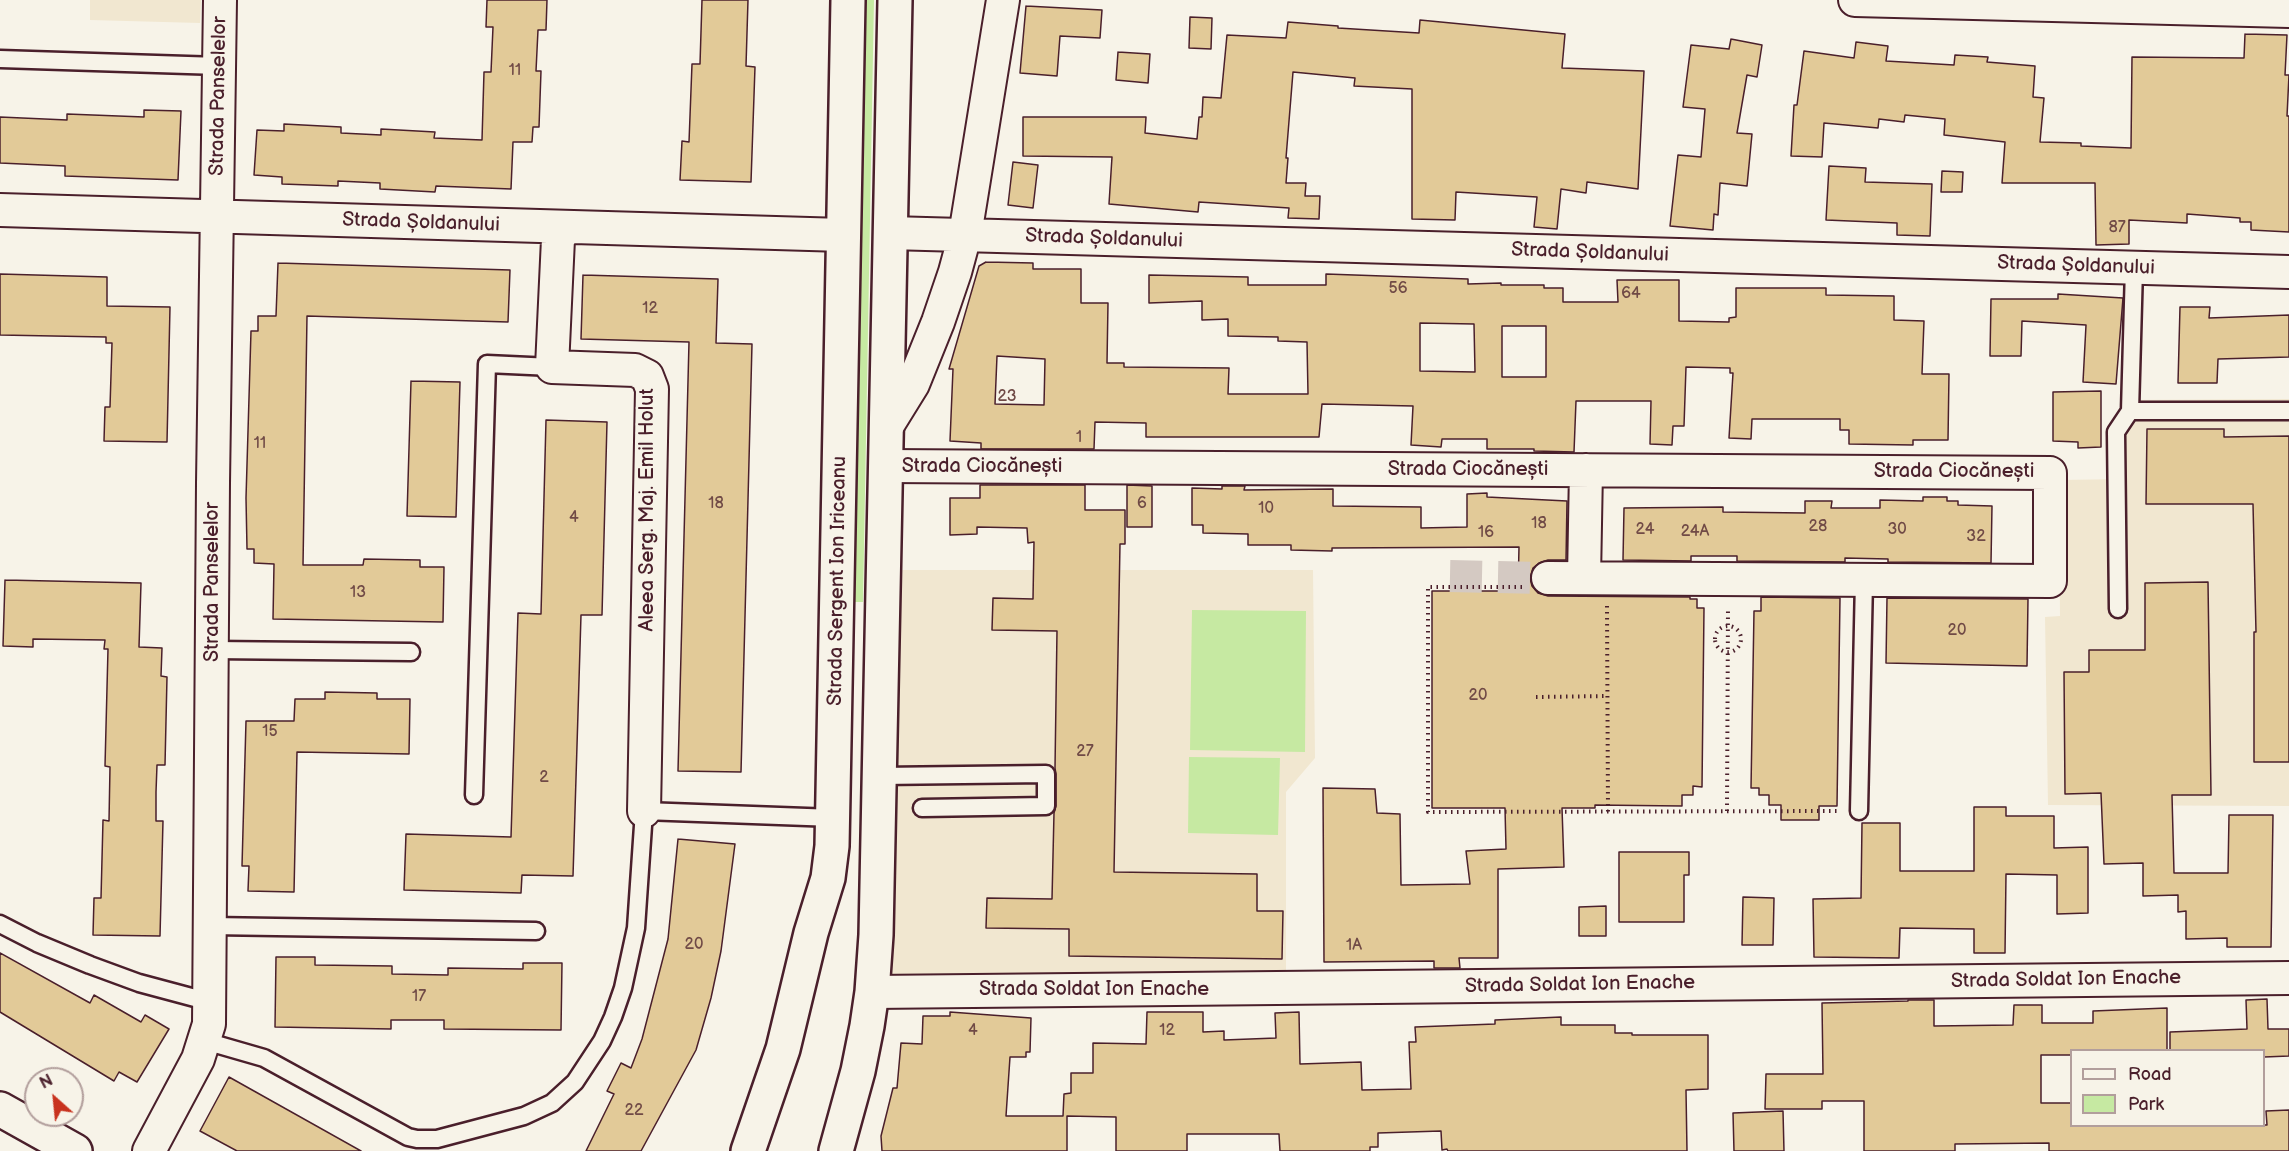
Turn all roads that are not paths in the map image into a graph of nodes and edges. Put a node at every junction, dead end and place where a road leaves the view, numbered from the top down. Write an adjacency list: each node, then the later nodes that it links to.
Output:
1 (220, 0): 8 (street, Strada Panselelor)
2 (848, 0): 14 (main road, Strada Sergent Ion Iriceanu)
3 (895, 0): 12 (main road)
4 (1003, 0): 13 (street)
5 (1855, 0): 6 (street)
6 (2289, 11)
7 (0, 59): 8 (lane)
8 (219, 66): 10 (street, Strada Panselelor)
9 (0, 210): 10 (street, Strada Șoldanului)
10 (217, 217): 11 (street, Strada Șoldanului); 27 (street, Strada Panselelor)
11 (566, 227): 14 (street, Strada Șoldanului); 17 (street)
12 (890, 233): 13 (street, Strada Șoldanului); 20 (main road)
13 (965, 235): 15 (street, Strada Șoldanului); 20 (street)
14 (843, 236): 34 (main road, Strada Sergent Ion Iriceanu)
15 (2134, 268): 16 (street, Strada Șoldanului); 18 (lane)
16 (2289, 272)
17 (552, 367): 30 (lane); 32 (street, Aleea Serg. Maj. Emil Holut)
18 (2130, 411): 19 (lane); 26 (lane)
19 (2289, 411)
20 (887, 426): 21 (main road)
21 (886, 466): 22 (street, Strada Ciocănești); 29 (main road)
22 (1586, 470): 23 (street); 24 (street, Strada Ciocănești)
23 (1595, 578): 24 (street); 25 (street)
24 (1864, 580): 33 (lane)
25 (1535, 583)
26 (2118, 609)
27 (213, 650): 28 (lane); 36 (street, Strada Panselelor)
28 (411, 652)
29 (880, 776): 31 (lane); 39 (main road)
30 (474, 795)
31 (922, 808)
32 (644, 811): 34 (lane); 41 (lane)
33 (1859, 811)
34 (834, 818): 45 (main road, Strada Sergent Ion Iriceanu)
35 (0, 924): 40 (lane)
36 (211, 926): 37 (lane); 40 (street, Strada Panselelor)
37 (536, 931)
38 (2289, 978): 39 (street, Strada Soldat Ion Enache)
39 (872, 992): 46 (main road)
40 (210, 1002): 41 (street, Strada Panselelor)
41 (205, 1041): 44 (street, Strada Panselelor)
42 (0, 1109): 43 (main road)
43 (75, 1151)
44 (149, 1151)
45 (748, 1151)
46 (837, 1151)

